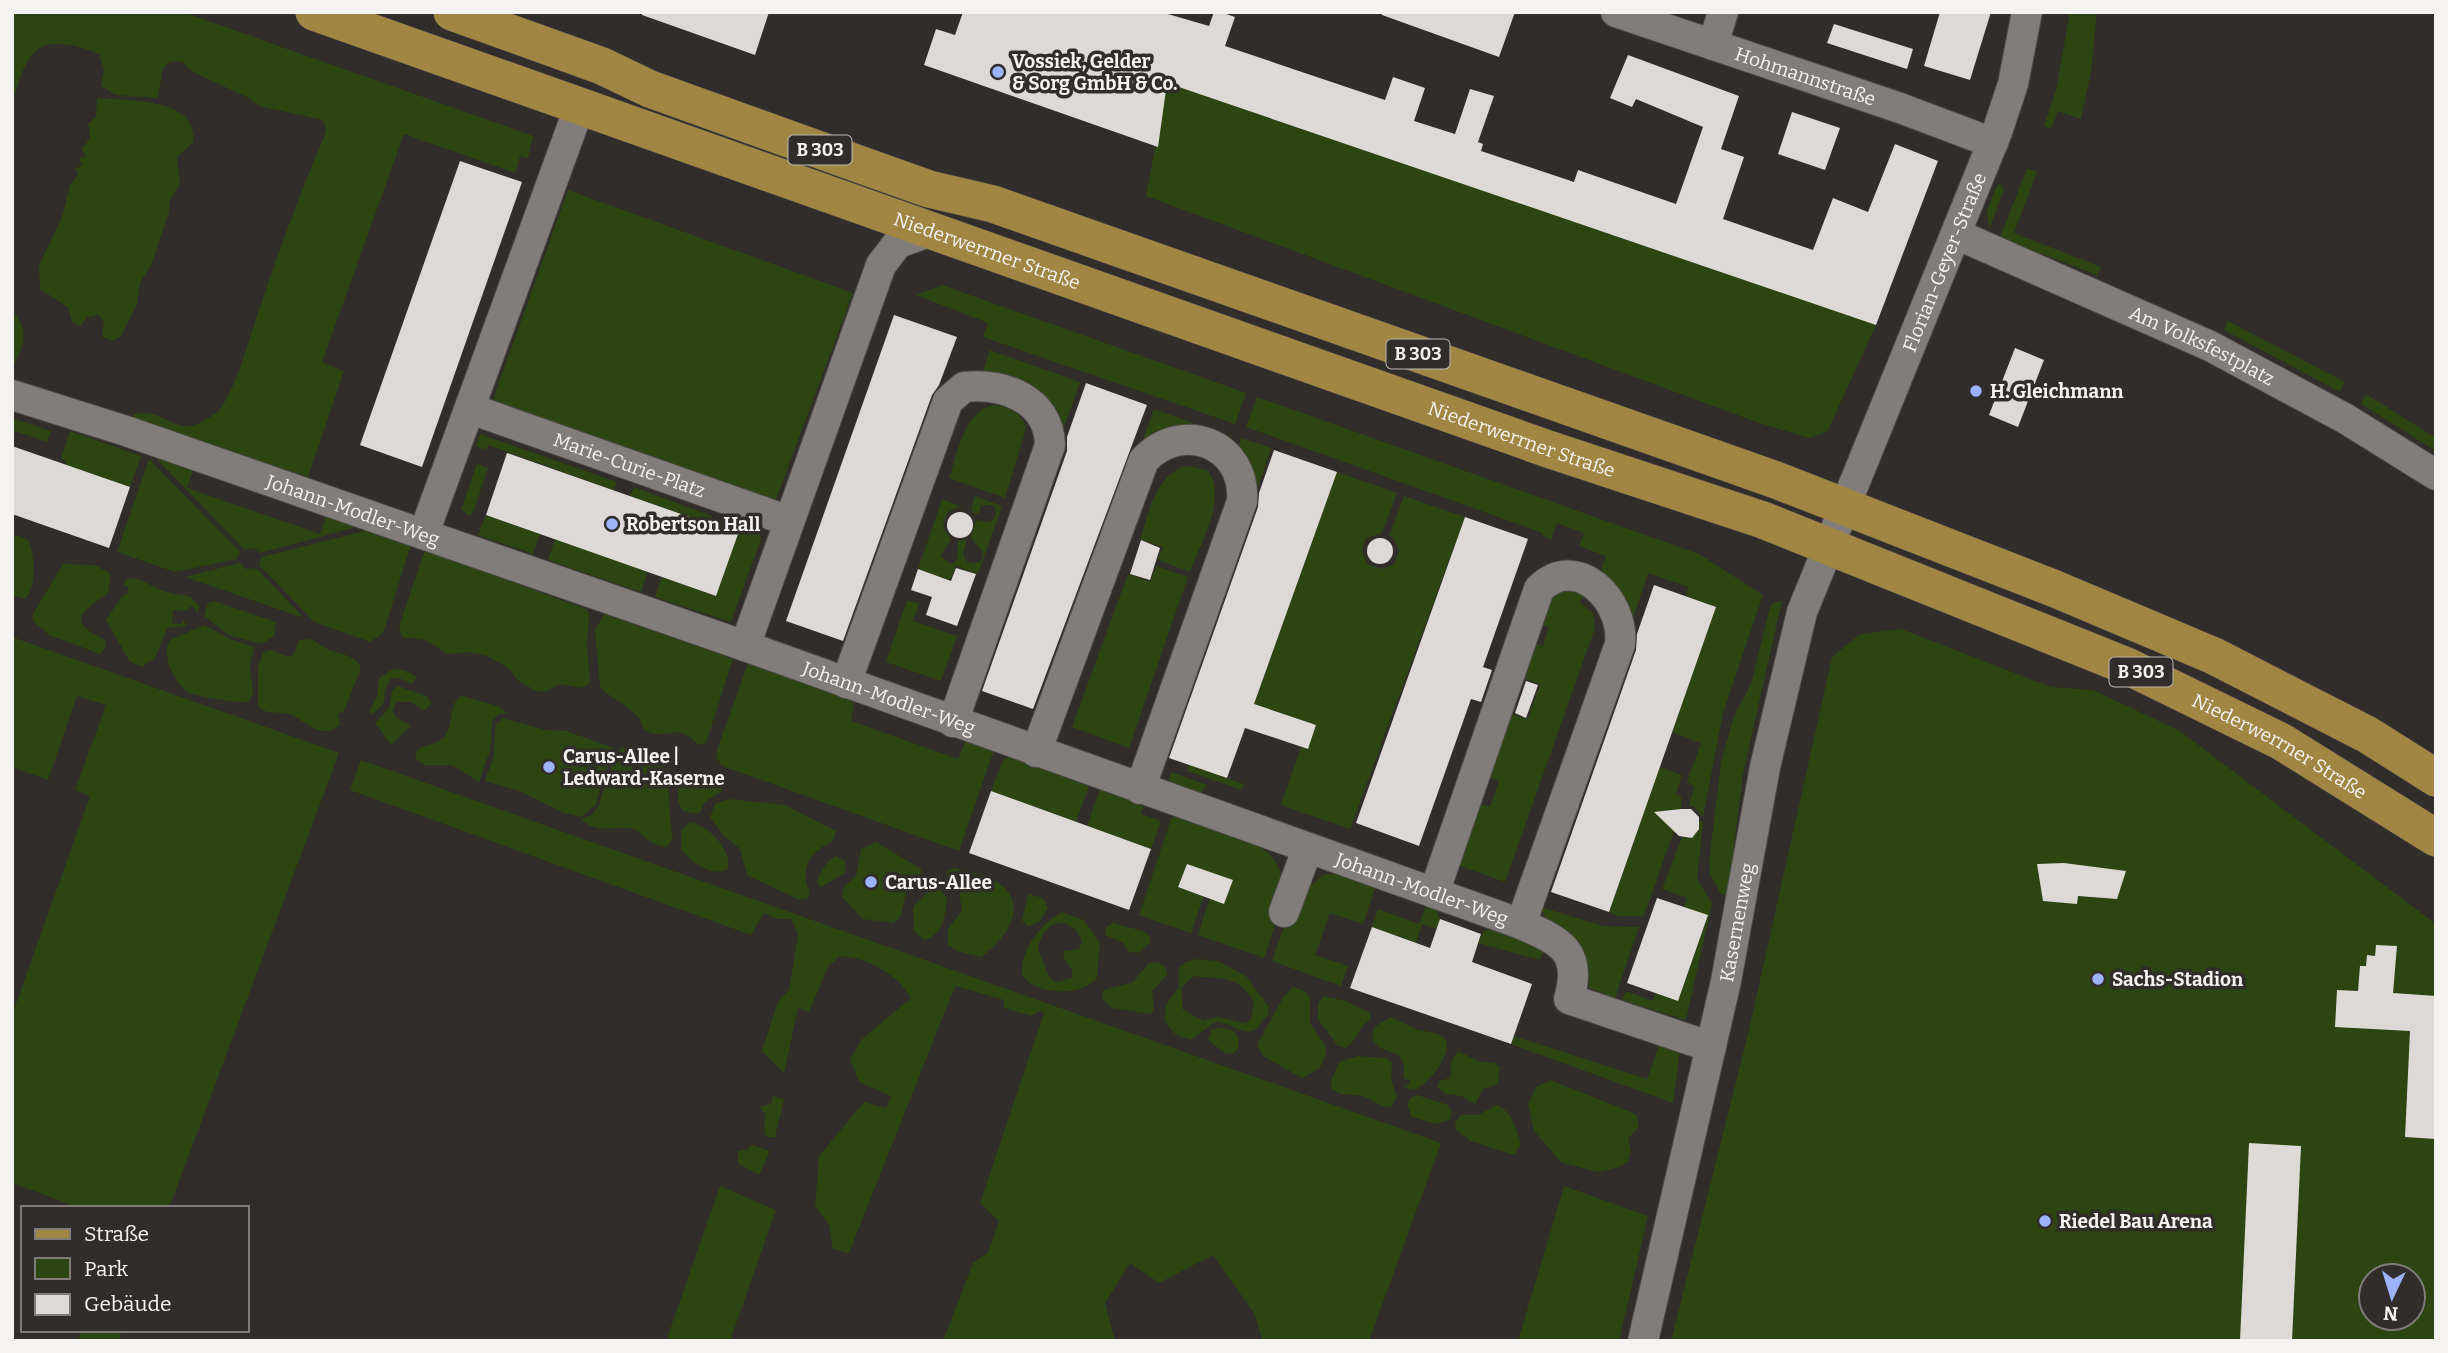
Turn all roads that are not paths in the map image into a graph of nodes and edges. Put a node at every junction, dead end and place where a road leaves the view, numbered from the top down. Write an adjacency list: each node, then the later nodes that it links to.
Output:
1 (314, 12): 8 (main road, Niederwerrner Straße / B 303)
2 (452, 12): 7 (main road, B 303)
3 (1616, 12): 6 (street, Hohmannstraße)
4 (1723, 12): 6 (street)
5 (2027, 12): 9 (street, Florian-Geyer-Straße)
6 (1713, 45): 9 (street, Hohmannstraße)
7 (650, 89): 8 (main road, B 303); 15 (main road, B 303)
8 (579, 108): 10 (main road, Niederwerrner Straße / B 303); 13 (street)
9 (1993, 143): 11 (street, Florian-Geyer-Straße)
10 (929, 232): 16 (street); 18 (main road, Niederwerrner Straße / B 303)
11 (1956, 234): 14 (street, Am Volksfestplatz); 15 (street, Florian-Geyer-Straße)
12 (12, 395): 17 (street, Johann-Modler-Weg)
13 (471, 409): 16 (street, Marie-Curie-Platz); 17 (street)
14 (2436, 475)
15 (1842, 508): 18 (street, Kasernenweg); 23 (main road, B 303)
16 (789, 521): 19 (street)
17 (424, 533): 19 (street, Johann-Modler-Weg)
18 (1827, 547): 25 (main road, Niederwerrner Straße / B 303); 30 (street, Kasernenweg)
19 (745, 646): 20 (street, Johann-Modler-Weg)
20 (846, 683): 21 (street, Johann-Modler-Weg); 21 (street)
21 (953, 722): 22 (street, Johann-Modler-Weg)
22 (1036, 752): 24 (street, Johann-Modler-Weg); 24 (street)
23 (2436, 778)
24 (1140, 789): 26 (street, Johann-Modler-Weg)
25 (2436, 838)
26 (1307, 850): 27 (street, Johann-Modler-Weg); 28 (street)
27 (1434, 893): 29 (street, Johann-Modler-Weg); 29 (street)
28 (1284, 912)
29 (1521, 924): 30 (street, Johann-Modler-Weg)
30 (1712, 1046): 31 (street, Kasernenweg)
31 (1643, 1341)

